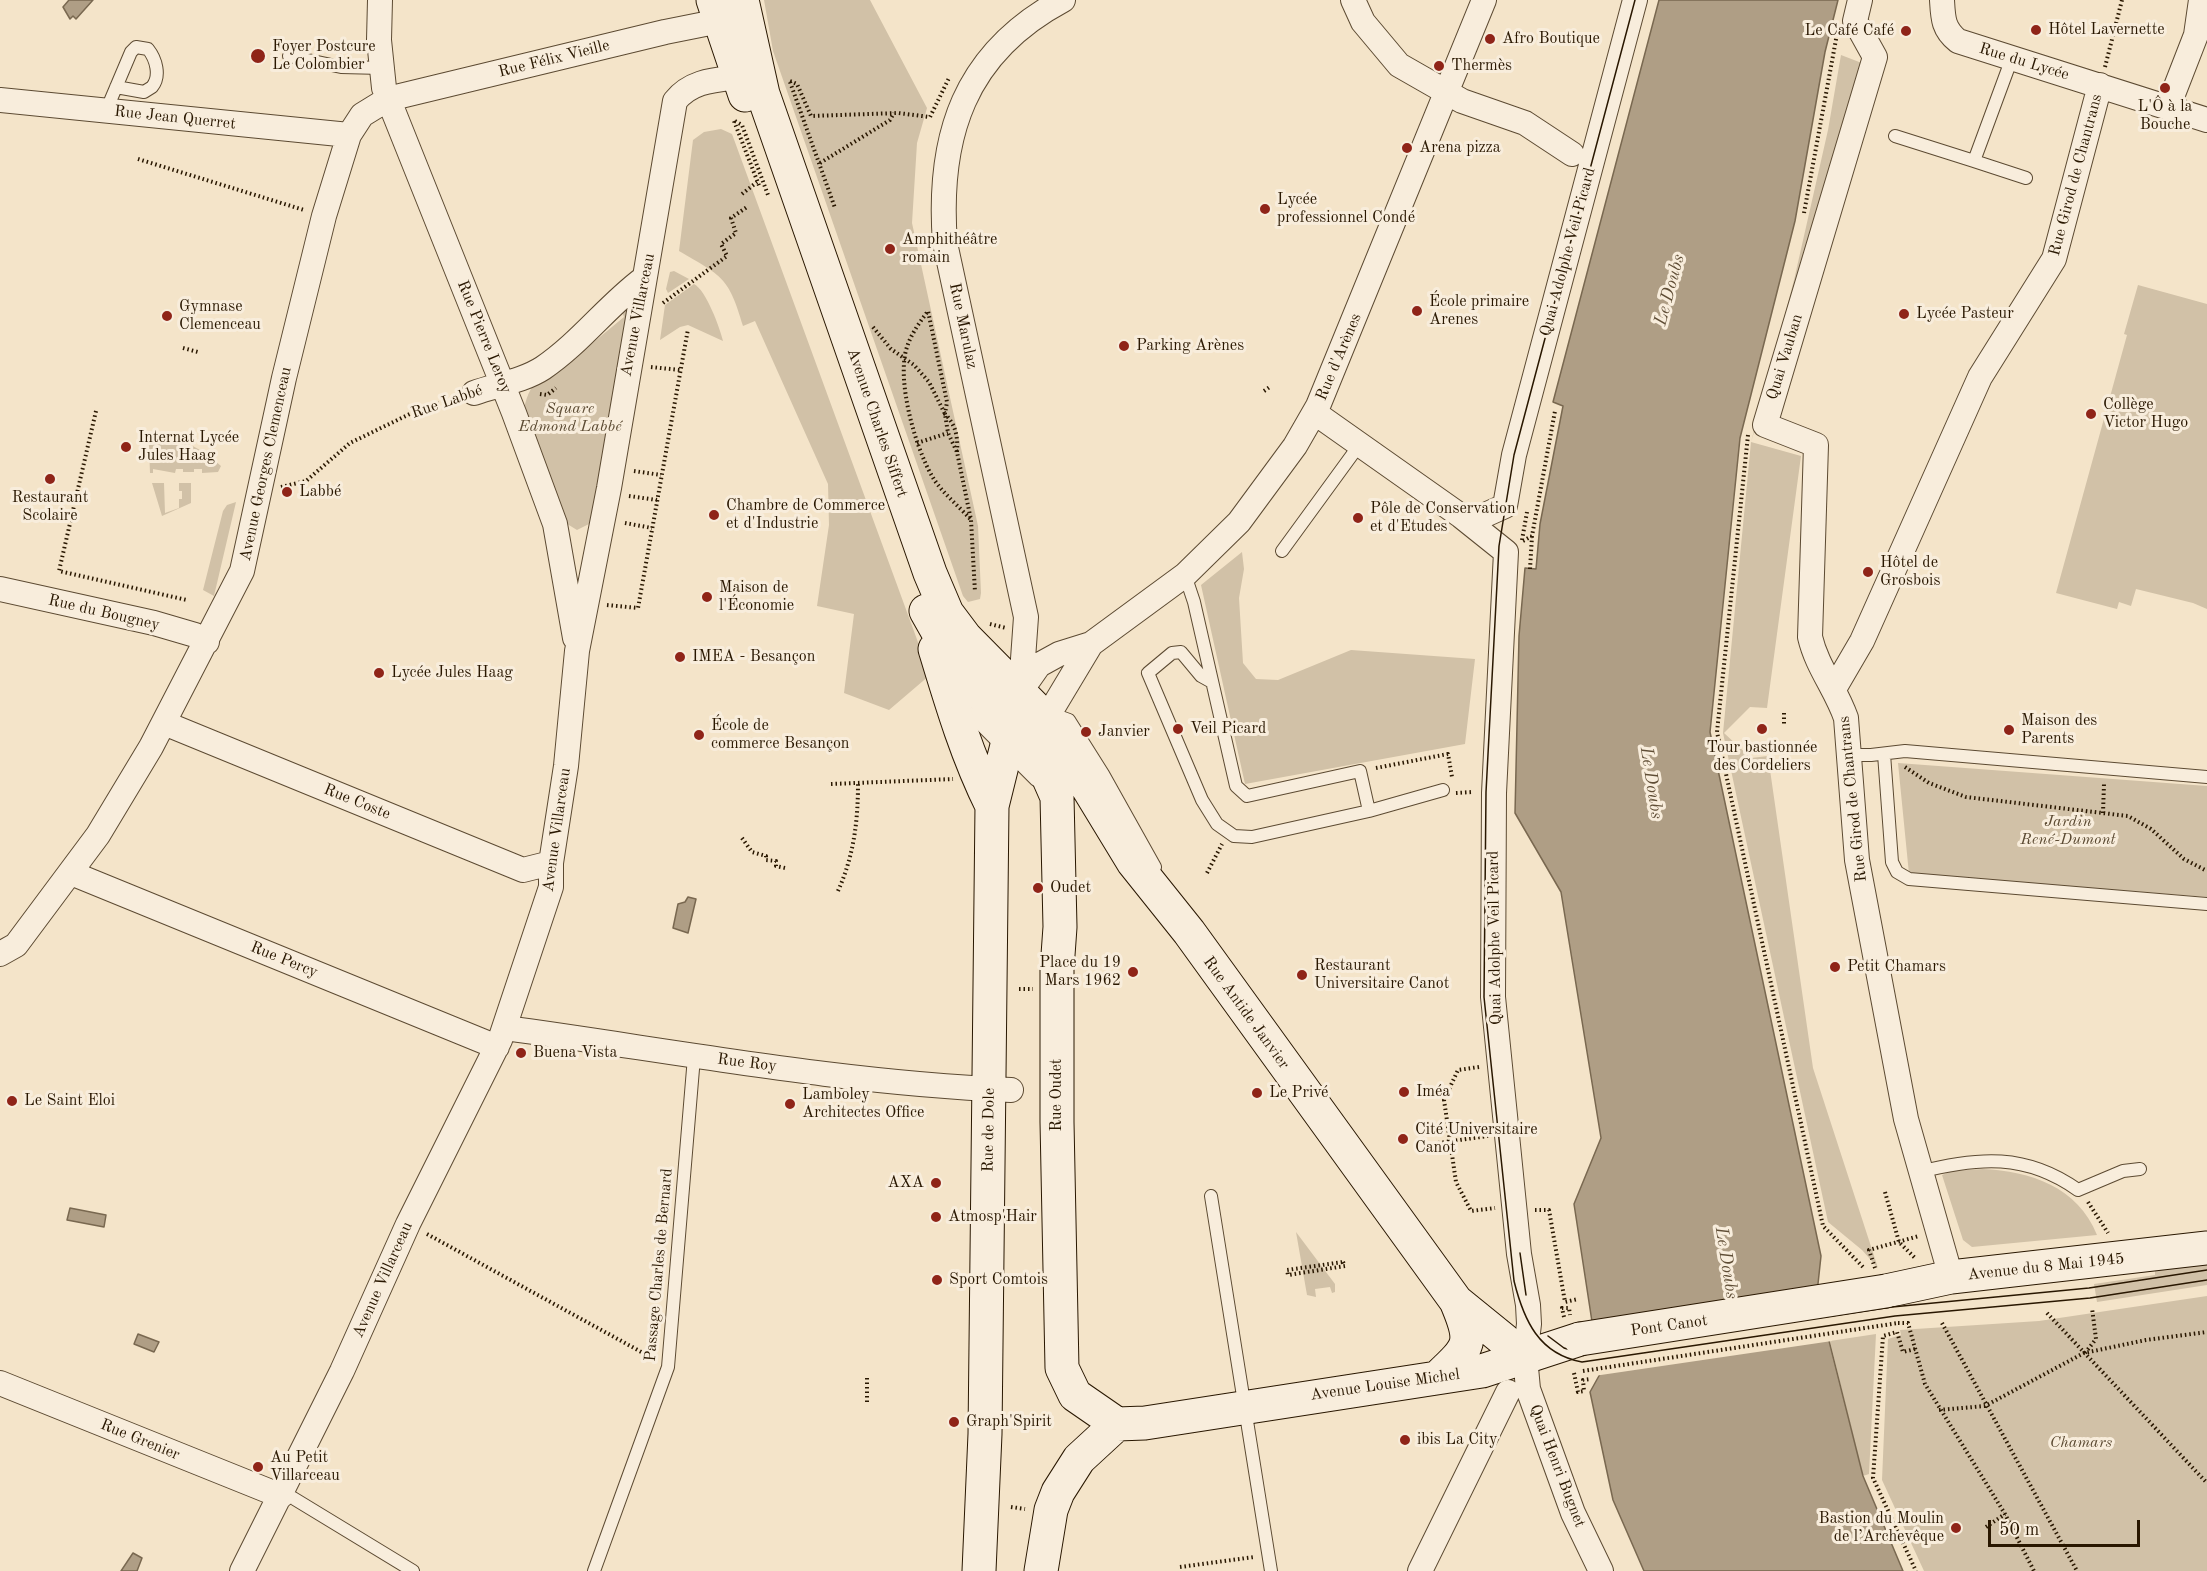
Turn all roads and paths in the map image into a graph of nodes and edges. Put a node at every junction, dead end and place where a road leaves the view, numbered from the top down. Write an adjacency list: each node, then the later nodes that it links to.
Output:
1 (380, 0): 13 (street)
2 (1063, 0): 87 (street, Rue Marulaz)
3 (1353, 0): 17 (street)
4 (1484, 0): 17 (street, Rue d'Arènes)
5 (1635, 0): 67 (street, Quai Adolphe Veil Picard)
6 (1942, 0): 12 (street, Rue du Lycée)
7 (2122, 0): 14 (path)
8 (2201, 0): 20 (street)
9 (725, 7): 15 (main road, Avenue Charles Siffert); 18 (street, Rue Félix Vieille)
10 (1851, 17): 39 (path); 85 (street, Quai Vauban)
11 (290, 56): 13 (lane)
12 (2012, 58): 14 (street, Rue du Lycée); 29 (lane)
13 (382, 68): 18 (street)
14 (2102, 79): 20 (street, Rue du Lycée); 85 (street, Rue Girod de Chantrans)
15 (751, 86): 40 (street, Avenue Villarceau); 78 (main road, Avenue Charles Siffert); 87 (main road, Avenue Charles Siffert)
16 (116, 87): 21 (lane)
17 (1448, 93): 27 (street); 55 (street, Rue d'Arènes)
18 (388, 99): 25 (street, Avenue Georges Clemenceau); 49 (street, Rue Pierre Leroy)
19 (0, 100): 21 (street, Rue Jean Querret)
20 (2168, 107): 24 (street, Rue du Lycée)
21 (106, 111): 25 (street, Rue Jean Querret)
22 (894, 113): 23 (path); 30 (path); 30 (path)
23 (930, 117)
24 (2207, 120)
25 (349, 135): 38 (street, Avenue Georges Clemenceau)
26 (1895, 136): 29 (lane)
27 (1572, 154)
28 (138, 159): 38 (path)
29 (1974, 161): 31 (lane)
30 (820, 163): 37 (path)
31 (2026, 178)
32 (757, 182): 33 (path); 34 (path); 35 (path)
33 (760, 188)
34 (742, 194)
35 (768, 195)
36 (747, 207): 41 (path)
37 (835, 208)
38 (324, 216): 81 (street, Avenue Georges Clemenceau)
39 (1802, 222)
40 (643, 279): 49 (street, Rue Labbé); 80 (street, Avenue Villarceau)
41 (678, 292)
42 (865, 318): 46 (path)
43 (688, 329): 48 (path)
44 (183, 348): 45 (path)
45 (198, 352)
46 (904, 358): 56 (path); 56 (path); 59 (path)
47 (651, 367): 48 (path)
48 (680, 370): 63 (path)
49 (502, 383): 52 (street, Rue Labbé); 83 (street, Rue Pierre Leroy)
50 (1271, 386): 51 (path)
51 (1264, 392)
52 (474, 393): 64 (path, Rue Labbé)
53 (96, 411): 79 (path)
54 (1555, 411): 71 (path)
55 (1315, 413): 60 (street); 75 (street, Rue d'Arènes)
56 (945, 414): 58 (path); 61 (path)
57 (1750, 429): 135 (path)
58 (948, 433): 59 (path); 61 (path)
59 (917, 443): 68 (path)
60 (1360, 444): 67 (street); 73 (lane)
61 (957, 452): 68 (path)
62 (634, 471): 63 (path)
63 (662, 475): 66 (path)
64 (306, 481)
65 (629, 496): 66 (path)
66 (657, 500): 70 (path)
67 (1461, 516): 72 (street)
68 (971, 520): 77 (path)
69 (625, 523): 70 (path)
70 (652, 528): 80 (path)
71 (1532, 536): 72 (path); 74 (path)
72 (1514, 547): 101 (street, Quai Adolphe Veil Picard)
73 (1282, 551)
74 (1530, 569)
75 (1185, 575): 82 (street, Rue d'Arènes); 84 (lane)
76 (0, 589): 81 (street, Rue du Bougney)
77 (975, 592)
78 (919, 596): 86 (main road, Avenue Charles Siffert); 91 (main road, Avenue Charles Siffert)
79 (187, 600)
80 (586, 611): 83 (street, Avenue Villarceau)
81 (207, 642): 89 (street, Avenue Georges Clemenceau)
82 (1091, 644): 87 (street, Rue d'Arènes); 91 (street, Rue d'Arènes)
83 (577, 651): 107 (street, Avenue Villarceau)
84 (1210, 681): 95 (lane); 105 (lane)
85 (1834, 689): 93 (street, Rue Girod de Chantrans)
86 (948, 692): 91 (lane); 102 (main road, Avenue Charles Siffert)
87 (1020, 692): 91 (main road, Rue de Dole)
88 (1784, 713): 90 (path)
89 (164, 723): 107 (street, Rue Coste); 110 (street, Avenue Georges Clemenceau)
90 (1784, 724)
91 (1024, 741): 102 (main road, Rue de Dole); 118 (main road, Rue de Dole); 138 (main road, Rue Antide Janvier); 158 (main road, Rue Oudet)
92 (1884, 754): 93 (lane); 94 (lane); 104 (path); 113 (lane)
93 (1849, 755): 123 (street, Rue Girod de Chantrans)
94 (2104, 768): 96 (lane); 104 (path)
95 (1360, 771): 101 (path); 103 (lane)
96 (2207, 777)
97 (957, 779): 98 (path)
98 (858, 783): 99 (path); 112 (path)
99 (831, 784)
100 (1443, 790): 103 (lane)
101 (1494, 793): 119 (street, Quai Adolphe Veil Picard)
102 (992, 806): 118 (main road, Rue de Dole)
103 (1369, 811): 105 (lane)
104 (2103, 813): 109 (path)
105 (1227, 833): 111 (path)
106 (742, 838): 108 (path)
107 (551, 863): 115 (street, Avenue Villarceau)
108 (785, 868)
109 (2207, 871)
110 (71, 873): 114 (street, Avenue Georges Clemenceau); 115 (street, Rue Percy)
111 (1208, 873)
112 (838, 891)
113 (2207, 904)
114 (0, 954)
115 (501, 1037): 116 (street, Rue Roy); 128 (street, Avenue Villarceau)
116 (694, 1057): 118 (street, Rue Roy); 146 (lane, Passage Charles de Bernard)
117 (1480, 1067): 120 (path)
118 (1000, 1089): 170 (main road, Rue de Dole); 171 (main road, Rue de Dole)
119 (1507, 1133): 120 (path); 127 (street, Quai Adolphe Veil Picard)
120 (1451, 1141): 121 (path); 127 (path)
121 (1438, 1143)
122 (2140, 1169): 124 (lane)
123 (1919, 1172): 124 (lane); 136 (street, Rue Girod de Chantrans)
124 (2078, 1190): 130 (path)
125 (1885, 1192): 131 (path)
126 (1211, 1196): 156 (lane)
127 (1527, 1211): 137 (path); 145 (street, Quai Adolphe Veil Picard)
128 (408, 1224): 146 (path); 160 (street, Avenue Villarceau)
129 (1925, 1235): 131 (path)
130 (2110, 1240)
131 (1899, 1242): 133 (path); 135 (path)
132 (2207, 1248): 136 (main road, Avenue du 8 Mai 1945)
133 (1921, 1264)
134 (1287, 1270): 134 (path)
135 (1876, 1277): 136 (main road, Avenue du 8 Mai 1945); 145 (main road, Pont Canot, bridge)
136 (1950, 1277)
137 (1578, 1299)
138 (1456, 1301): 145 (main road, Rue Antide Janvier); 150 (main road, Rue Antide Janvier)
139 (2092, 1308): 144 (path)
140 (2046, 1313): 144 (path)
141 (1942, 1323): 155 (path)
142 (2207, 1332): 144 (path)
143 (1914, 1349): 147 (path, bridge); 157 (path); 176 (path)
144 (2084, 1353): 155 (path); 159 (path)
145 (1525, 1357): 150 (main road, Avenue Louise Michel); 175 (street, Quai Henri Bugnet)
146 (668, 1367): 169 (lane, Passage Charles de Bernard)
147 (1583, 1371)
148 (1574, 1373): 151 (path)
149 (867, 1376): 154 (path)
150 (1438, 1377): 156 (main road, Avenue Louise Michel)
151 (1590, 1379)
152 (3, 1389): 160 (street, Rue Grenier)
153 (1508, 1392): 174 (street)
154 (867, 1402)
155 (1985, 1406): 157 (path); 178 (path)
156 (1244, 1407): 158 (main road, Avenue Louise Michel); 165 (lane)
157 (1939, 1410): 163 (path)
158 (1117, 1424): 172 (main road)
159 (2207, 1483)
160 (281, 1496): 167 (street, Avenue Villarceau); 168 (lane)
161 (1011, 1507): 162 (path)
162 (1032, 1511)
163 (2004, 1514): 164 (path); 177 (path)
164 (1986, 1527)
165 (1268, 1555): 166 (path); 173 (lane)
166 (1180, 1567)
167 (242, 1571)
168 (413, 1571)
169 (594, 1571)
170 (979, 1571)
171 (993, 1571)
172 (1041, 1571)
173 (1270, 1571)
174 (1420, 1571)
175 (1601, 1571)
176 (1916, 1571)
177 (2034, 1571)
178 (2077, 1571)

